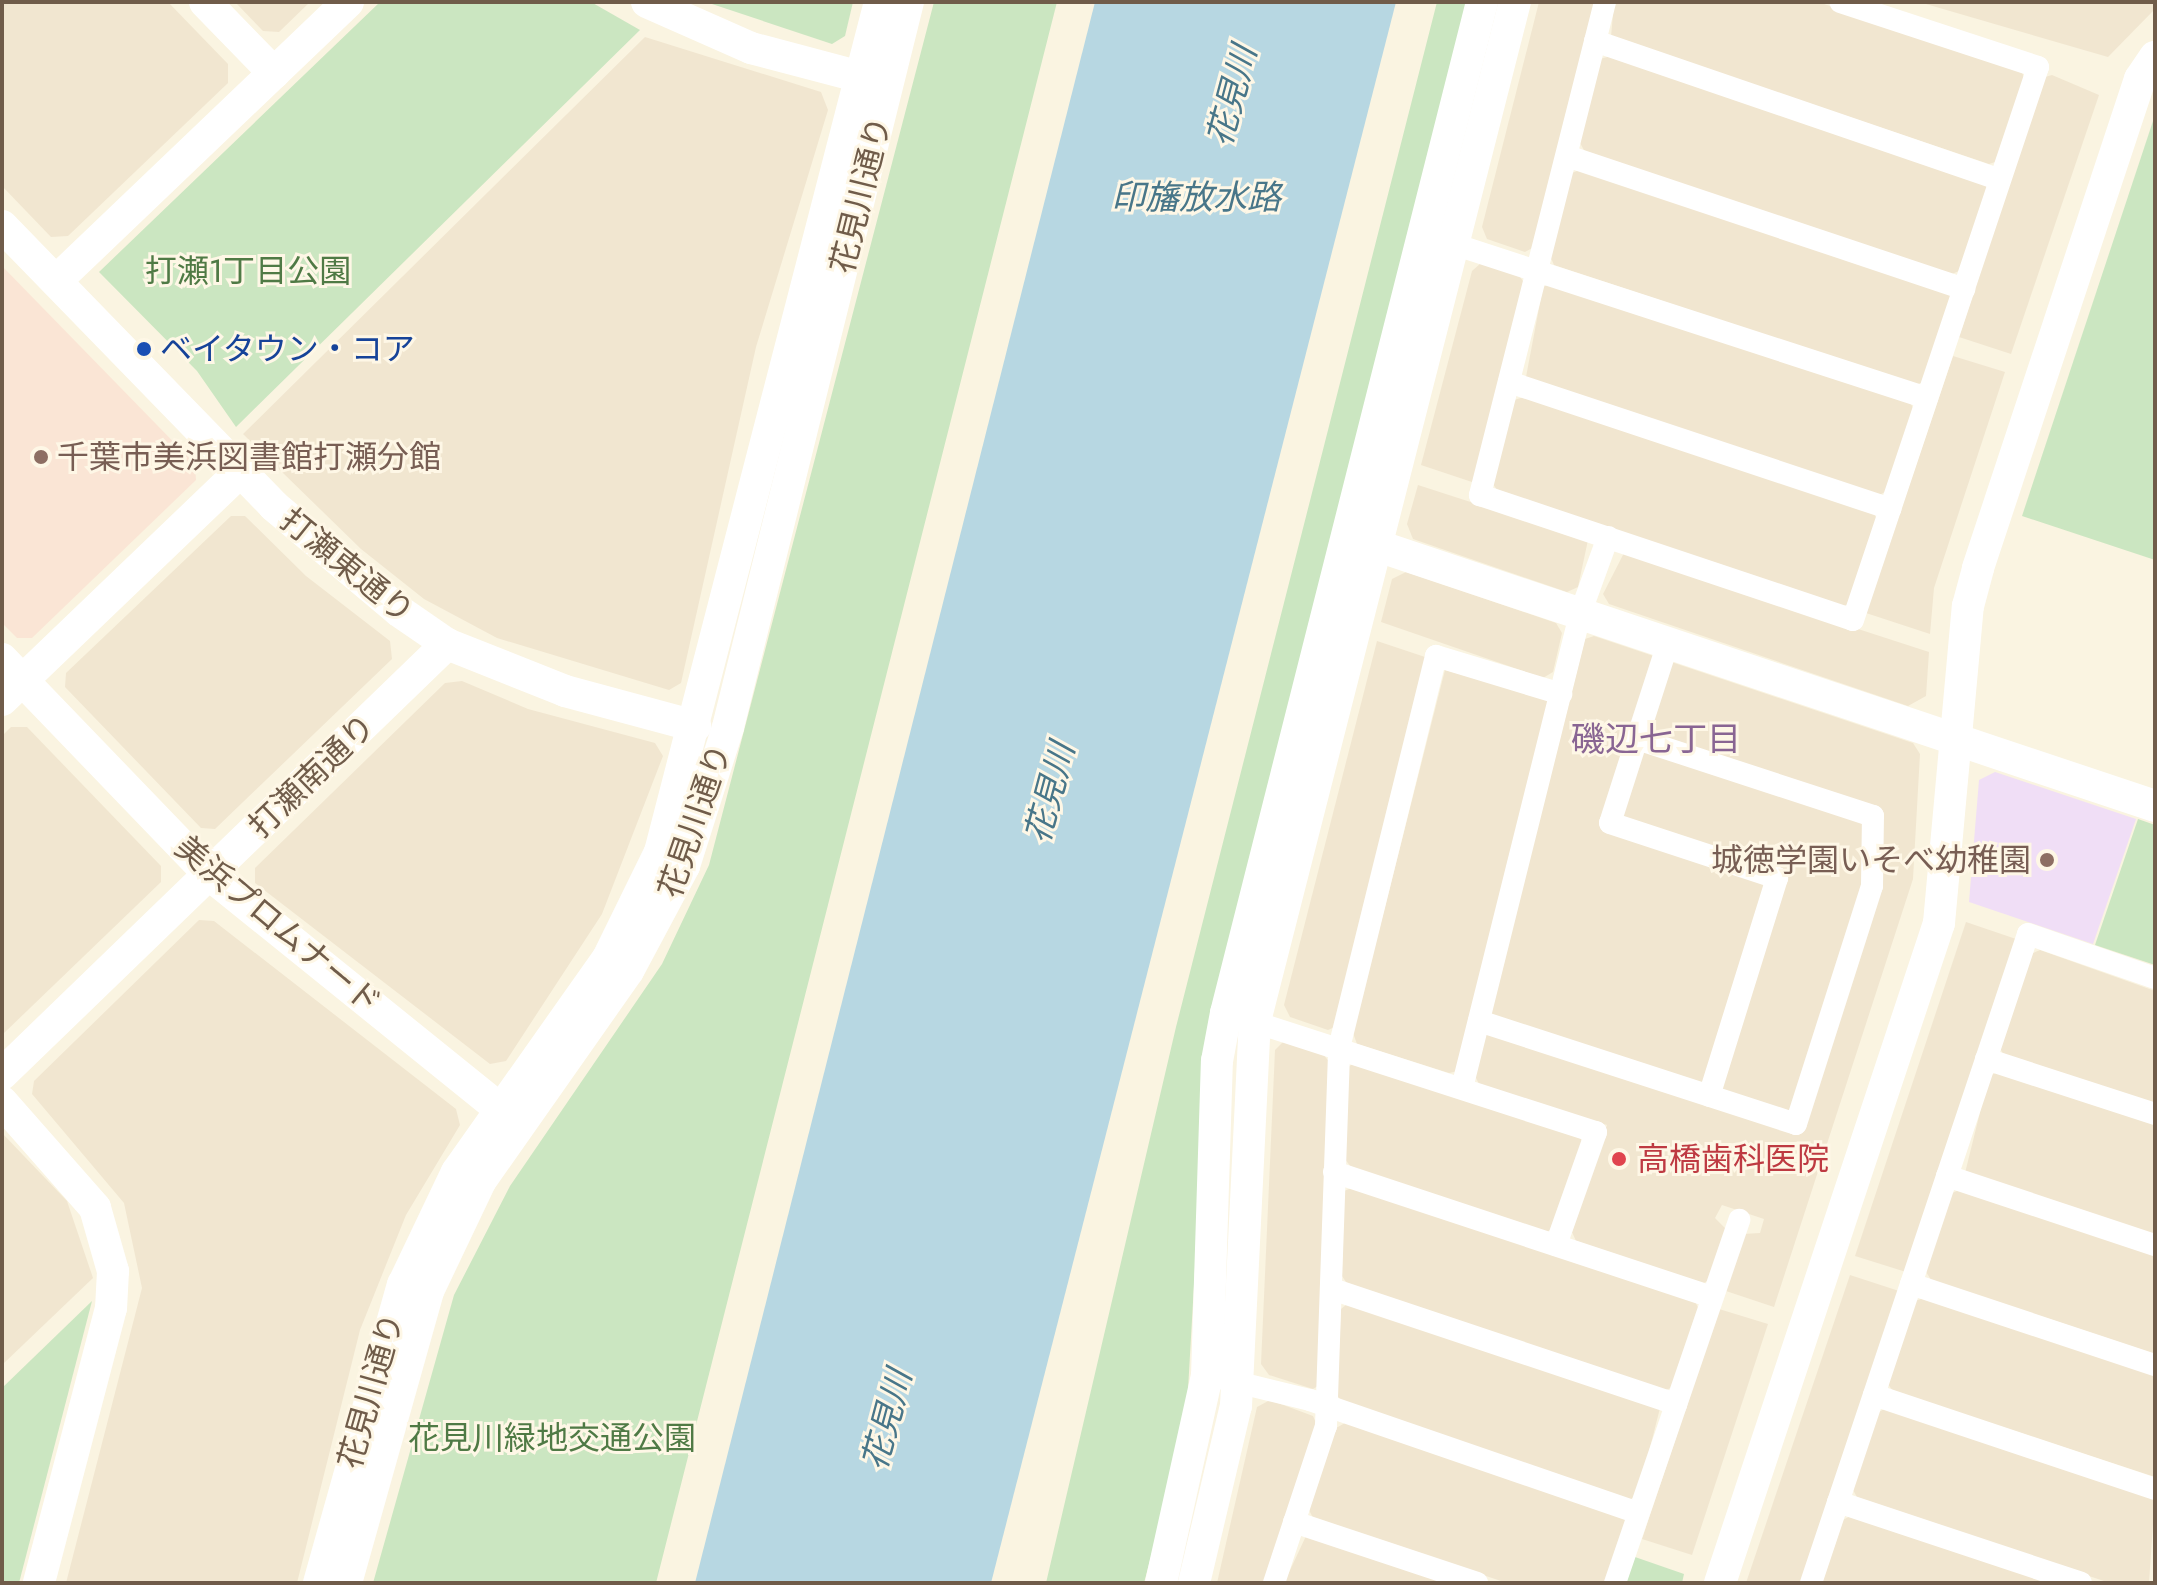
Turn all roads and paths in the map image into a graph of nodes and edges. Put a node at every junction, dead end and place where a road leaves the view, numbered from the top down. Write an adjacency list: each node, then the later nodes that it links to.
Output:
1 (205, 2): 13 (street)
2 (348, 2): 13 (street)
3 (647, 2): 14 (street)
4 (880, 2): 14 (street, 花見川通り)
5 (908, 2): 70 (street, 花見川通り)
6 (1482, 2): 18 (street)
7 (1515, 2): 19 (street)
8 (1605, 2): 11 (street)
9 (1840, 2): 10 (street)
10 (1896, 10): 16 (street)
11 (1595, 41): 15 (street); 16 (street)
12 (2155, 57): 37 (street)
13 (274, 73): 21 (street)
14 (861, 77): 35 (street, 花見川通り)
15 (1567, 156): 20 (street); 22 (street)
16 (1999, 179): 22 (street)
17 (2, 226): 21 (street, 打瀬東通り)
18 (1424, 235): 19 (street); 27 (street)
19 (1455, 243): 20 (street); 29 (street)
20 (1537, 268): 23 (street); 24 (street)
21 (56, 281): 25 (street, 打瀬東通り)
22 (1964, 289): 24 (street)
23 (1509, 382): 26 (street); 28 (street)
24 (1927, 398): 26 (street)
25 (240, 472): 32 (street, 打瀬東通り); 33 (street)
26 (1890, 509): 28 (street)
27 (1345, 535): 29 (street); 41 (street)
28 (1608, 537): 30 (street)
29 (1377, 546): 30 (street); 41 (street)
30 (1580, 614): 31 (street); 34 (street)
31 (1668, 643): 36 (street); 37 (street)
32 (447, 644): 35 (street, 打瀬東通り); 39 (street, 打瀬南通り)
33 (9, 680): 39 (street, 美浜プロムナード)
34 (1561, 694): 42 (street); 43 (street)
35 (695, 726): 49 (street, 花見川通り)
36 (1637, 739): 47 (street); 47 (street)
37 (1957, 739): 38 (street); 76 (street)
38 (2155, 806)
39 (210, 875): 45 (street, 打瀬南通り); 49 (street, 美浜プロムナード)
40 (2155, 978): 44 (street)
41 (1240, 1017): 43 (street); 60 (street)
42 (1479, 1021): 46 (street); 47 (street)
43 (1339, 1048): 46 (street); 51 (street)
44 (1986, 1059): 50 (street); 52 (street)
45 (2, 1074)
46 (1462, 1088): 54 (street)
47 (1709, 1096)
48 (2, 1102): 68 (street)
49 (500, 1109): 69 (street, 花見川通り)
50 (2155, 1114)
51 (1334, 1172): 54 (street); 57 (street)
52 (1947, 1176): 55 (street); 56 (street)
53 (1739, 1220): 58 (street)
54 (1556, 1245): 58 (street)
55 (2155, 1245)
56 (1911, 1284): 59 (street); 61 (street)
57 (1332, 1289): 62 (street); 63 (street)
58 (1712, 1297): 62 (street)
59 (2155, 1365)
60 (1223, 1379): 63 (street); 71 (street); 72 (street)
61 (1874, 1395): 64 (street); 65 (street)
62 (1676, 1404): 66 (street)
63 (1327, 1408): 66 (street); 67 (street)
64 (2155, 1489)
65 (1838, 1502): 77 (street); 78 (street)
66 (1638, 1513): 75 (street)
67 (1294, 1522): 73 (street); 74 (street)
68 (39, 1583)
69 (319, 1583)
70 (346, 1583)
71 (1161, 1583)
72 (1194, 1583)
73 (1274, 1583)
74 (1477, 1583)
75 (1615, 1583)
76 (1720, 1583)
77 (1811, 1583)
78 (2081, 1583)

